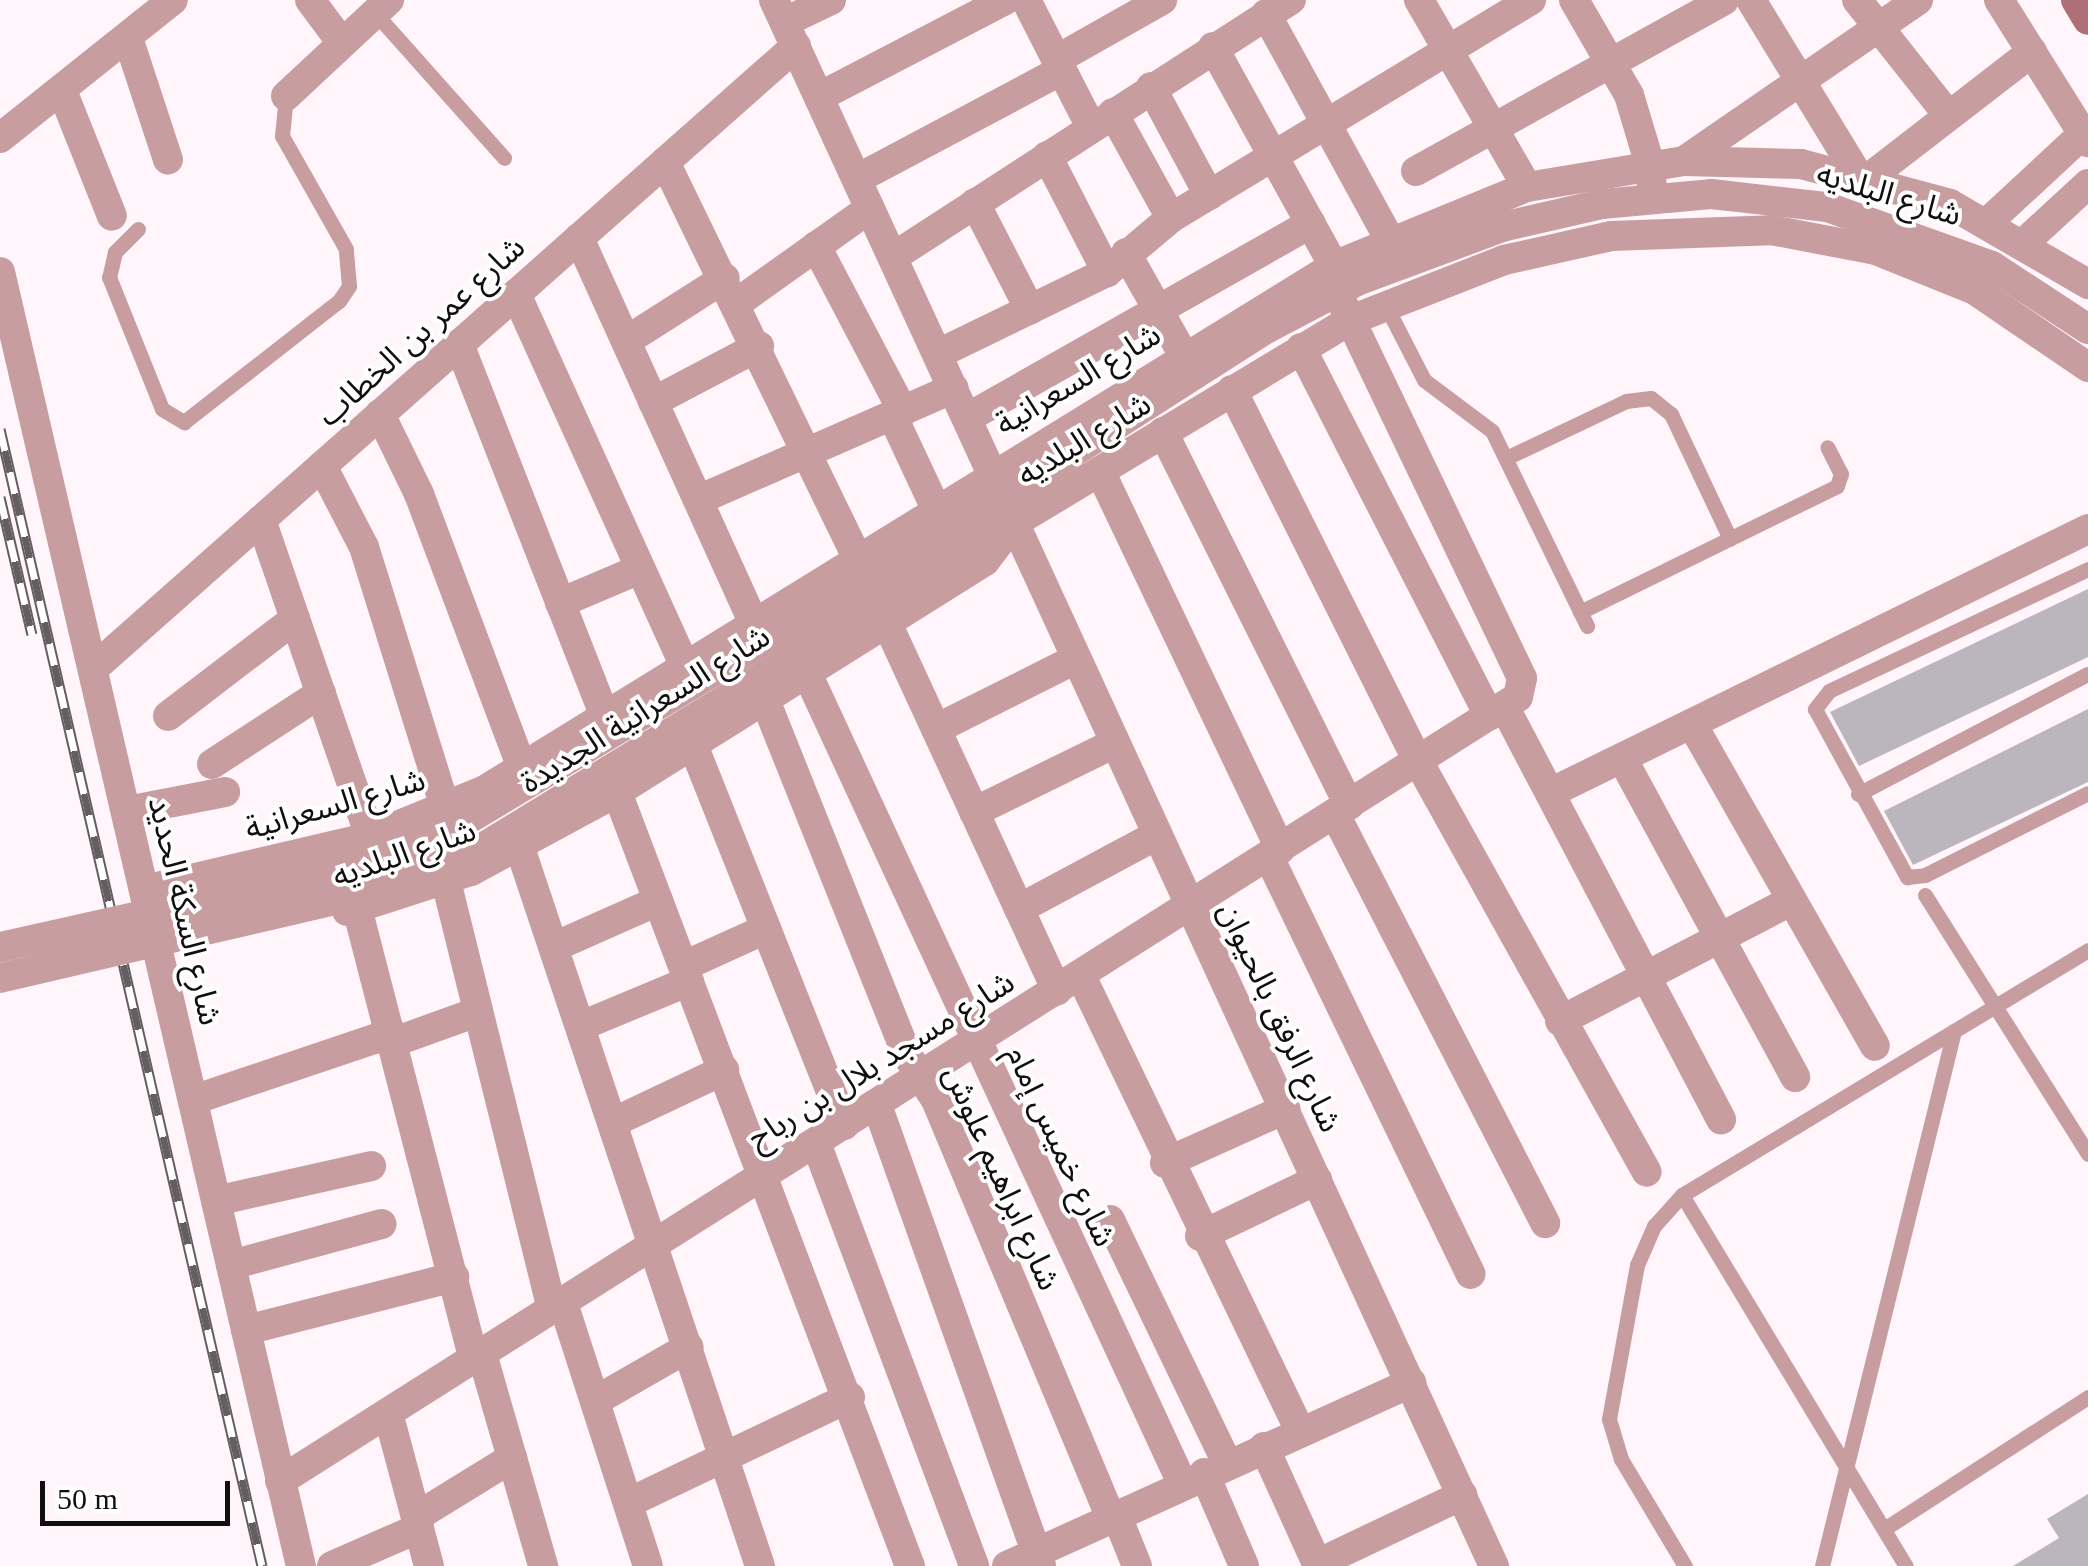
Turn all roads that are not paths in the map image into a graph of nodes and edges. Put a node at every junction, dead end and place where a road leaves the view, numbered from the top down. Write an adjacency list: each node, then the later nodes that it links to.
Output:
1 (173, 0): 21 (street)
2 (310, 0): 22 (street)
3 (831, 0): 19 (street, شارع عمر بن الخطاب)
4 (1005, 0): 32 (street)
5 (1026, 0): 27 (street)
6 (1162, 0): 27 (street)
7 (1419, 0): 24 (street)
8 (1531, 0): 24 (street)
9 (1574, 0): 26 (street)
10 (1724, 0): 26 (street)
11 (1750, 0): 28 (street)
12 (1857, 0): 20 (street)
13 (1918, 0): 20 (street)
14 (1999, 0): 25 (street)
15 (2076, 0): 18 (main road)
16 (382, 7): 22 (street); 41 (lane)
17 (1266, 8): 23 (street); 35 (street)
18 (2088, 20)
19 (785, 23): 32 (street, شارع الرفق بالحيوان); 44 (street, شارع عمر بن الخطاب)
20 (1878, 28): 28 (street); 33 (street)
21 (128, 38): 30 (street); 42 (street)
22 (342, 44): 31 (street)
23 (1213, 47): 29 (street); 40 (street)
24 (1448, 50): 35 (street); 36 (street)
25 (2032, 52): 33 (street); 38 (street)
26 (1611, 63): 36 (street); 45 (street)
27 (1059, 65): 34 (street); 48 (street)
28 (1801, 81): 43 (street); 47 (street)
29 (1152, 87): 34 (street); 51 (street)
30 (63, 93): 37 (street); 57 (street)
31 (286, 96): 57 (lane)
32 (819, 97): 48 (street, شارع الرفق بالحيوان)
33 (1948, 116): 47 (street)
34 (1102, 120): 39 (street); 55 (street)
35 (1326, 124): 40 (street); 60 (street)
36 (1493, 128): 46 (street); 50 (street)
37 (0, 138)
38 (2086, 138): 56 (street)
39 (1047, 156): 53 (street); 64 (street)
40 (1274, 156): 51 (street); 58 (street)
41 (504, 158)
42 (168, 160)
43 (1684, 161): 45 (street, شارع السعرانية); 47 (street, شارع السعرانية)
44 (666, 162): 59 (street, شارع عمر بن الخطاب); 68 (street)
45 (1650, 165): 50 (street, شارع السعرانية); 52 (street)
46 (1416, 171)
47 (1864, 176): 56 (street, شارع السعرانية)
48 (858, 179): 54 (street, شارع الرفق بالحيوان)
49 (2088, 184): 61 (street)
50 (1526, 186): 60 (street, شارع السعرانية)
51 (1209, 195): 55 (street)
52 (1653, 198): 66 (street, شارع البلديه); 74 (street, شارع البلديه)
53 (975, 203): 63 (street); 71 (street)
54 (870, 208): 62 (street); 63 (street, شارع الرفق بالحيوان)
55 (1171, 218): 64 (street)
56 (1988, 222): 61 (street, شارع السعرانية)
57 (125, 223)
58 (1310, 223): 66 (street); 72 (street)
59 (579, 238): 69 (street, شارع عمر بن الخطاب); 75 (street)
60 (1390, 239): 66 (street, شارع السعرانية)
61 (2024, 242): 67 (street, شارع السعرانية)
62 (816, 246): 68 (street); 86 (street)
63 (893, 257): 79 (street, شارع الرفق بالحيوان)
64 (1117, 263): 71 (street); 72 (street)
65 (0, 272): 108 (street, شارع السكة الحديد)
66 (1335, 278): 73 (street); 80 (street, شارع السعرانية); 94 (street, شارع البلديه)
67 (2088, 284)
68 (731, 290): 75 (street); 77 (street)
69 (516, 294): 76 (street, شارع عمر بن الخطاب); 101 (street)
70 (1386, 304): 73 (street, شارع البلديه); 81 (street, شارع البلديه); 91 (lane)
71 (1030, 310): 79 (street)
72 (1158, 310): 80 (street); 87 (street)
73 (1352, 320): 78 (street, شارع البلديه); 114 (street)
74 (2088, 329)
75 (626, 342): 84 (street)
76 (459, 344): 85 (street, شارع عمر بن الخطاب); 103 (street)
77 (758, 346): 84 (street); 90 (street)
78 (1300, 348): 83 (street, شارع البلديه); 114 (street)
79 (938, 354): 82 (street, شارع الرفق بالحيوان)
80 (1184, 356): 94 (street, شارع السعرانية)
81 (2088, 366)
82 (954, 388): 86 (street); 87 (street, شارع الرفق بالحيوان)
83 (1232, 390): 88 (street, شارع البلديه); 122 (street)
84 (653, 402): 95 (street)
85 (380, 414): 92 (street, شارع عمر بن الخطاب); 124 (street)
86 (898, 415): 90 (street); 96 (street)
87 (967, 418): 94 (street, شارع الرفق بالحيوان)
88 (1163, 432): 93 (street, شارع البلديه); 131 (street)
89 (1828, 447): 99 (lane)
90 (809, 453): 95 (street); 100 (street)
91 (1506, 458): 99 (lane); 99 (lane)
92 (322, 466): 97 (street, شارع عمر بن الخطاب); 130 (street)
93 (1100, 471): 94 (street, شارع البلديه); 137 (street)
94 (1003, 497): 96 (street, شارع السعرانية); 105 (street, شارع البلديه); 107 (street, شارع الرفق بالحيوان); 148 (street, شارع السعرانية الجديدة, bridge); 154 (street, شارع السعرانية الجديدة, bridge)
95 (698, 500): 106 (street)
96 (936, 509): 100 (street, شارع السعرانية)
97 (261, 520): 104 (street); 108 (street, شارع عمر بن الخطاب)
98 (2088, 529): 117 (street)
99 (1730, 539)
100 (858, 559): 106 (street, شارع السعرانية)
101 (640, 569): 103 (street); 109 (street)
102 (2088, 569): 129 (lane)
103 (560, 602): 116 (street)
104 (295, 619): 112 (street); 115 (street)
105 (888, 623): 110 (street, شارع البلديه); 118 (street)
106 (755, 626): 109 (street, شارع السعرانية)
107 (1076, 659): 118 (street); 119 (street, شارع الرفق بالحيوان)
108 (94, 668): 132 (street, شارع السكة الحديد)
109 (686, 669): 116 (street, شارع السعرانية)
110 (808, 673): 113 (street, شارع البلديه); 162 (street, شارع خميس إمام)
111 (2088, 674): 129 (lane)
112 (320, 693): 123 (street); 135 (street)
113 (765, 700): 120 (street, شارع البلديه); 165 (street, شارع ابراهيم علوش)
114 (1504, 706): 122 (street, شارع مسجد بلال بن رباح); 127 (street)
115 (168, 716)
116 (606, 719): 124 (street, شارع السعرانية)
117 (1692, 724): 121 (street); 141 (street)
118 (936, 728): 133 (street)
119 (1115, 743): 133 (street); 134 (street, شارع الرفق بالحيوان)
120 (693, 744): 126 (street, شارع البلديه); 146 (street)
121 (1622, 758): 127 (street); 147 (street)
122 (1418, 761): 131 (street, شارع مسجد بلال بن رباح); 158 (street)
123 (212, 764)
124 (522, 768): 130 (street, شارع السعرانية)
125 (224, 792): 132 (street)
126 (616, 792): 136 (street, شارع البلديه); 142 (street)
127 (1550, 793): 153 (street)
128 (2088, 793): 129 (lane)
129 (1858, 794)
130 (446, 810): 135 (street, شارع السعرانية)
131 (1342, 810): 137 (street, شارع مسجد بلال بن رباح); 183 (street)
132 (126, 811): 139 (street, شارع السكة الحديد)
133 (974, 812): 145 (street)
134 (1157, 834): 143 (street, شارع الرفق بالحيوان); 145 (street)
135 (370, 837): 139 (street, شارع السعرانية)
136 (520, 848): 138 (street, شارع البلديه); 149 (street)
137 (1274, 853): 143 (street, شارع مسجد بلال بن رباح); 188 (street)
138 (446, 881): 144 (street, شارع البلديه); 157 (street)
139 (144, 890): 151 (street, شارع السكة الحديد)
140 (1925, 895): 156 (lane)
141 (1792, 900): 147 (street); 163 (street)
142 (658, 901): 149 (street); 152 (street)
143 (1190, 906): 155 (street, شارع مسجد بلال بن رباح); 169 (street, شارع الرفق بالحيوان)
144 (357, 908): 151 (street, شارع البلديه); 161 (street)
145 (1019, 909): 155 (street)
146 (766, 929): 152 (street); 172 (street)
147 (1718, 936): 153 (street); 166 (street)
148 (0, 947)
149 (554, 947): 159 (street)
150 (2088, 950): 156 (lane)
151 (160, 955): 167 (street, شارع السكة الحديد)
152 (686, 973): 159 (street); 164 (street)
153 (1645, 976): 158 (street); 170 (street)
154 (0, 978)
155 (1069, 984): 162 (street, شارع مسجد بلال بن رباح); 175 (street)
156 (1994, 1006): 160 (lane); 174 (lane)
157 (477, 1012): 161 (street); 190 (street)
158 (1560, 1021): 177 (street)
159 (581, 1026): 171 (street)
160 (1954, 1032): 180 (lane); 203 (lane)
161 (393, 1037): 167 (street); 189 (street)
162 (974, 1044): 165 (street, شارع مسجد بلال بن رباح); 204 (street, شارع خميس إمام)
163 (1875, 1046)
164 (724, 1070): 171 (street); 178 (street)
165 (920, 1077): 168 (street, شارع مسجد بلال بن رباح); 208 (street, شارع ابراهيم علوش)
166 (1794, 1077)
167 (193, 1100): 181 (street, شارع السكة الحديد)
168 (877, 1105): 172 (street, شارع مسجد بلال بن رباح); 211 (street)
169 (1284, 1109): 175 (street); 179 (street, شارع الرفق بالحيوان)
170 (1721, 1120)
171 (614, 1122): 186 (street)
172 (844, 1125): 173 (street, شارع مسجد بلال بن رباح)
173 (816, 1143): 178 (street, شارع مسجد بلال بن رباح); 220 (street)
174 (2088, 1154)
175 (1165, 1162): 185 (street)
176 (371, 1166): 181 (street)
177 (1647, 1172)
178 (764, 1175): 186 (street, شارع مسجد بلال بن رباح); 196 (street)
179 (1317, 1180): 185 (street); 194 (street, شارع الرفق بالحيوان)
180 (1682, 1194): 203 (lane); 225 (lane)
181 (216, 1201): 187 (street, شارع السكة الحديد)
182 (1110, 1220): 204 (street)
183 (1545, 1223)
184 (382, 1224): 187 (street)
185 (1200, 1236): 199 (street)
186 (656, 1245): 190 (street, شارع مسجد بلال بن رباح); 192 (street)
187 (231, 1265): 191 (street, شارع السكة الحديد)
188 (1471, 1274)
189 (454, 1277): 191 (street); 193 (street)
190 (558, 1306): 193 (street, شارع مسجد بلال بن رباح); 197 (street)
191 (246, 1330): 205 (street, شارع السكة الحديد)
192 (689, 1348): 197 (street); 201 (street)
193 (478, 1357): 198 (street, شارع مسجد بلال بن رباح); 202 (street)
194 (1410, 1383): 199 (street); 206 (street, شارع الرفق بالحيوان)
195 (2088, 1397): 210 (lane)
196 (850, 1398): 201 (street); 219 (street)
197 (595, 1401): 207 (street)
198 (388, 1414): 205 (street, شارع مسجد بلال بن رباح); 209 (street)
199 (1300, 1431): 200 (street)
200 (1264, 1447): 204 (street); 212 (street)
201 (725, 1457): 207 (street); 218 (street)
202 (512, 1458): 209 (street); 216 (street)
203 (1849, 1470): 210 (lane); 226 (lane)
204 (1204, 1473): 208 (street); 223 (street)
205 (280, 1482): 213 (street, شارع السكة الحديد)
206 (1462, 1495): 212 (street); 224 (street, شارع الرفق بالحيوان)
207 (628, 1504): 217 (street)
208 (1113, 1515): 211 (street); 222 (street, شارع ابراهيم علوش)
209 (418, 1523): 214 (street); 215 (street)
210 (1884, 1529): 227 (lane)
211 (1038, 1559): 221 (street)
212 (1317, 1565)
213 (301, 1566)
214 (332, 1566)
215 (430, 1566)
216 (542, 1566)
217 (648, 1566)
218 (760, 1566)
219 (910, 1566)
220 (974, 1566)
221 (1007, 1566)
222 (1137, 1566)
223 (1244, 1566)
224 (1494, 1566)
225 (1685, 1566)
226 (1822, 1566)
227 (1906, 1566)

